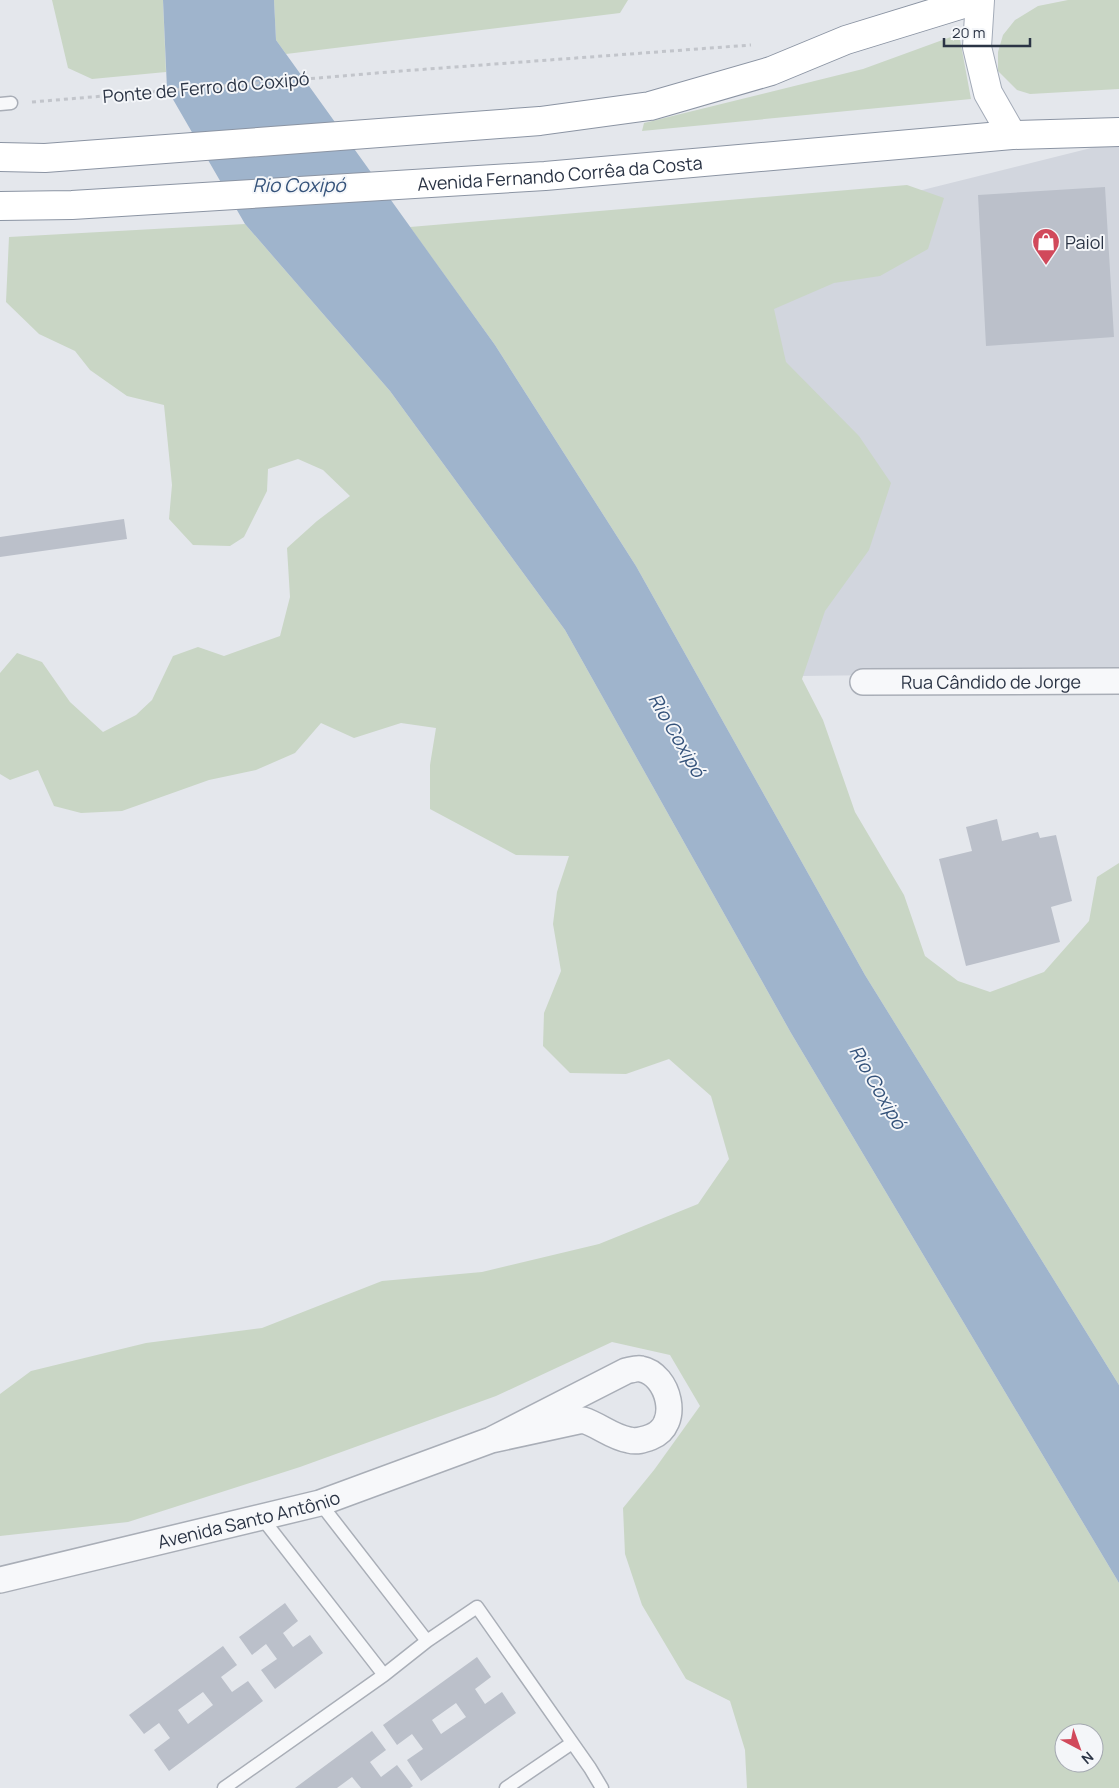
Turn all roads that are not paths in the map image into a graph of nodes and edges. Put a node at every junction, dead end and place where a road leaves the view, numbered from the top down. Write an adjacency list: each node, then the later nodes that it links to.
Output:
1 (917, 0): 4 (main road)
2 (976, 0): 4 (main road)
3 (980, 0): 6 (main road)
4 (899, 24): 7 (main road)
5 (1119, 132): 6 (main road, Avenida Fernando Corrêa da Costa)
6 (1012, 135): 8 (main road, Avenida Fernando Corrêa da Costa)
7 (0, 157)
8 (0, 206)
9 (1119, 681): 10 (street, Rua Cândido de Jorge)
10 (863, 682)
11 (491, 1440): 11 (street); 12 (street, Avenida Santo Antônio)
12 (320, 1503): 13 (street, Avenida Santo Antônio); 15 (lane)
13 (262, 1518): 14 (street, Avenida Santo Antônio); 16 (lane)
14 (0, 1580)
15 (427, 1641): 16 (lane); 17 (lane)
16 (384, 1675): 18 (lane)
17 (572, 1743): 19 (lane); 20 (lane)
18 (224, 1788)
19 (506, 1788)
20 (602, 1788)

